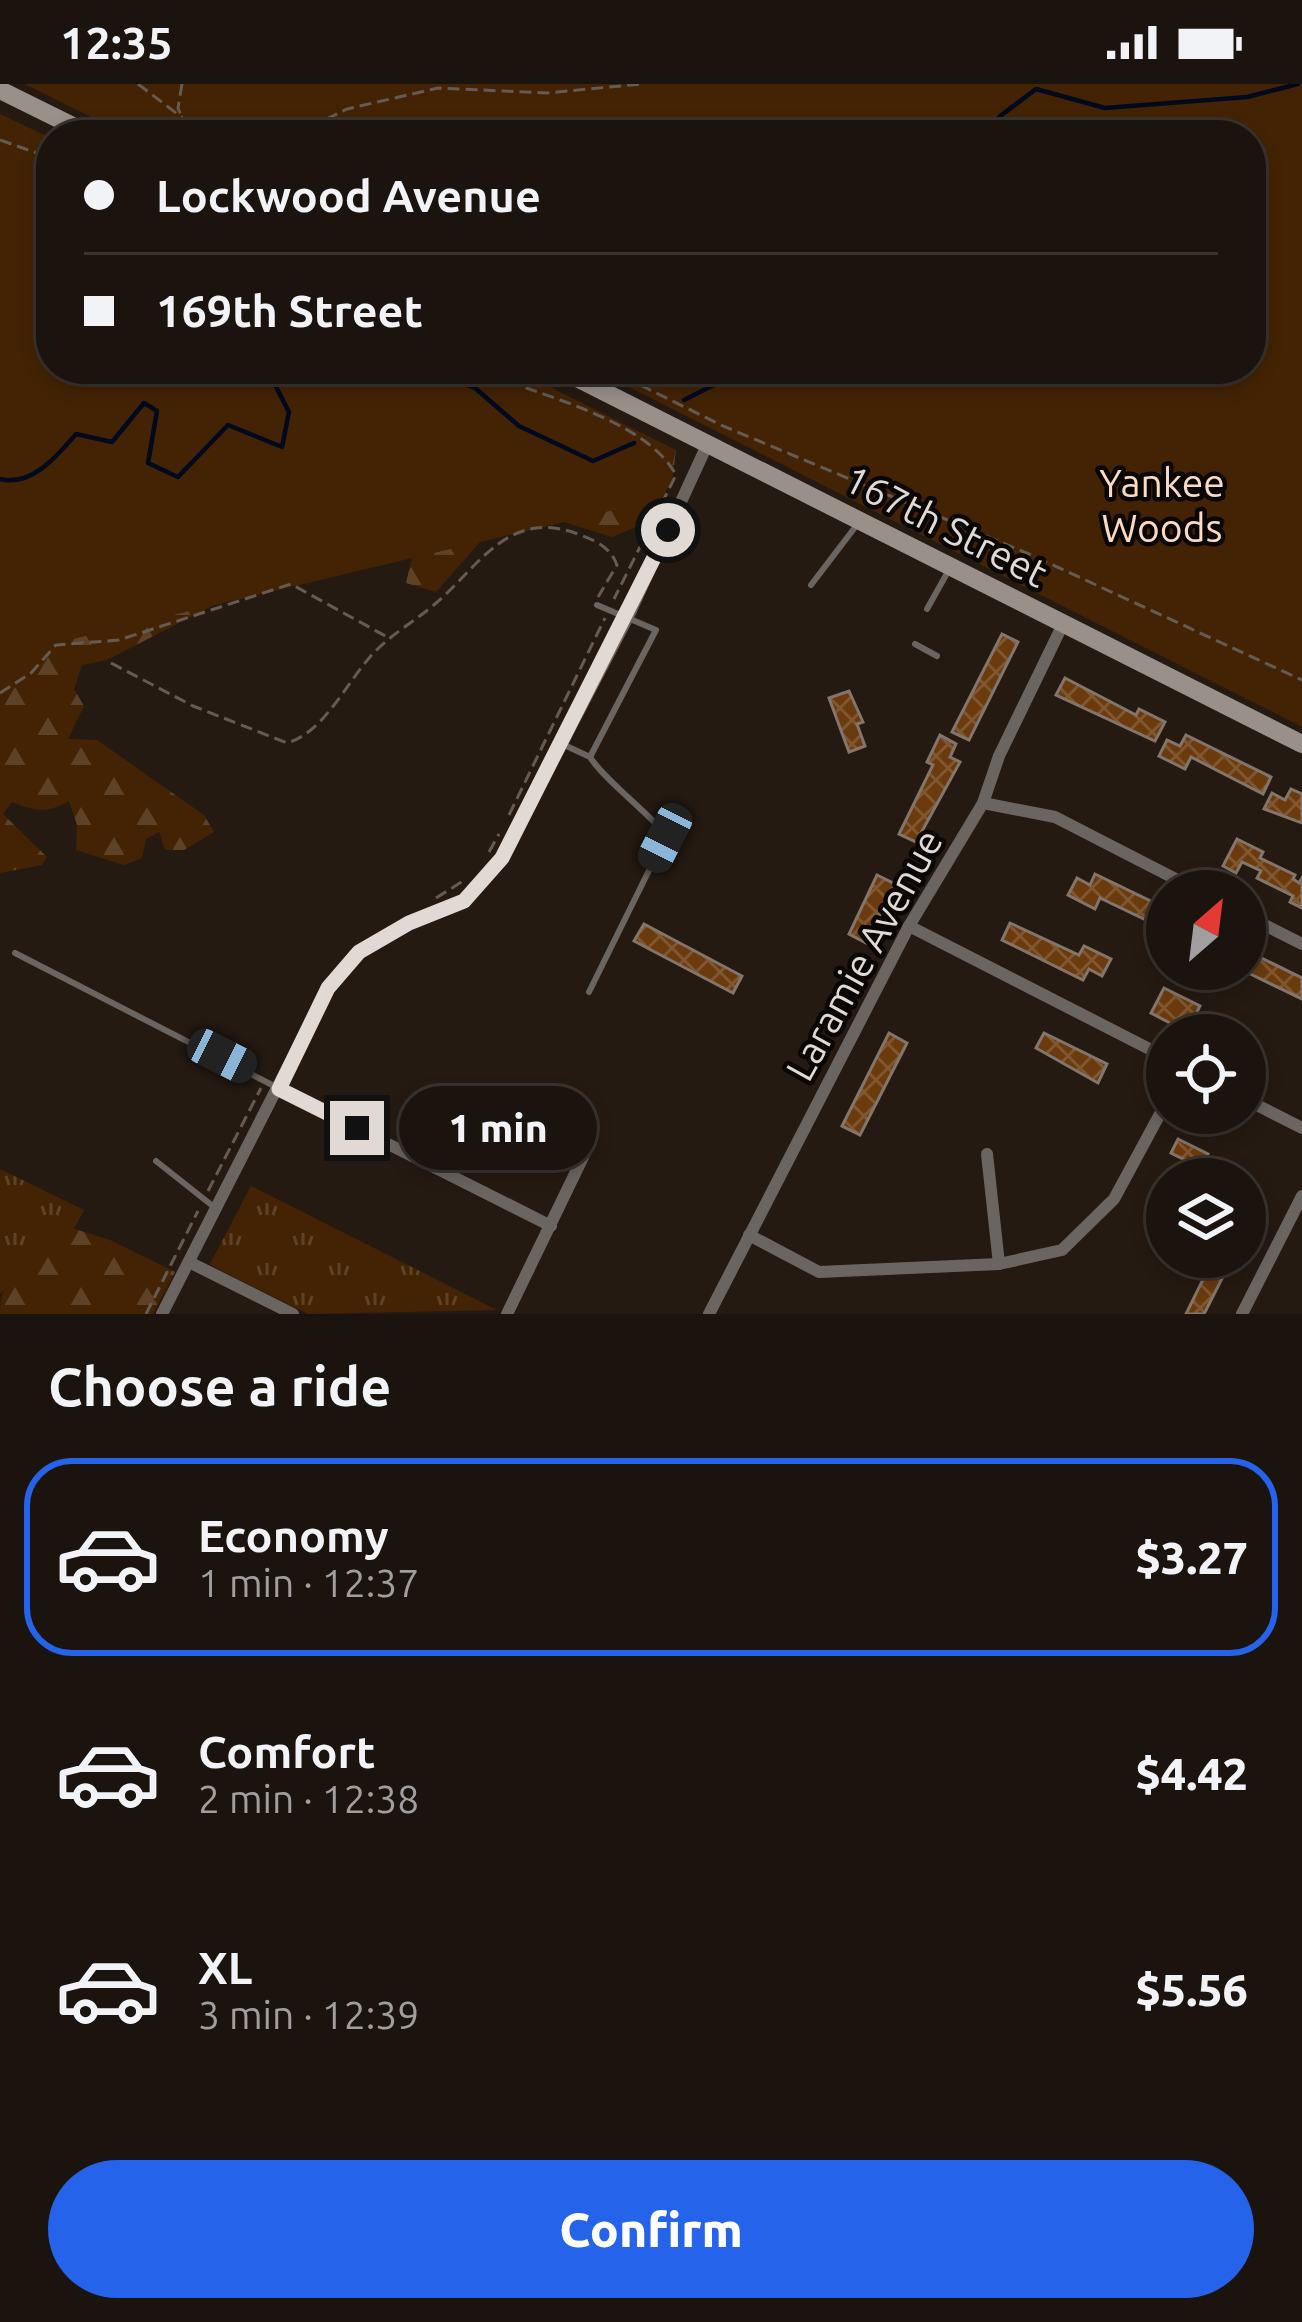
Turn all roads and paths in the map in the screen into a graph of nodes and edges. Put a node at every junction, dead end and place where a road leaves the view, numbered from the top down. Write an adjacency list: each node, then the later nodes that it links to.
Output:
1 (138, 84): 5 (path)
2 (182, 84): 5 (path)
3 (641, 84): 9 (path)
4 (0, 90): 6 (main road)
5 (180, 114): 7 (path); 8 (path)
6 (61, 120)
7 (183, 120)
8 (187, 120)
9 (325, 120)
10 (0, 140): 11 (path)
11 (36, 153)
12 (515, 384): 21 (path)
13 (590, 384): 15 (main road, 167th Street)
14 (638, 384): 28 (path)
15 (708, 443): 16 (main road, 167th Street); 22 (street)
16 (860, 519): 17 (main road, 167th Street); 18 (lane)
17 (951, 565): 20 (lane); 23 (main road, 167th Street)
18 (811, 585)
19 (597, 605): 21 (lane); 24 (path)
20 (927, 609)
21 (608, 611): 22 (lane); 34 (path)
22 (628, 617): 30 (street); 32 (lane)
23 (1064, 622): 31 (main road, 167th Street); 33 (street, Laramie Avenue)
24 (390, 639): 27 (path); 29 (path)
25 (915, 644): 26 (lane)
26 (938, 656)
27 (111, 663)
28 (1302, 680)
29 (0, 693)
30 (559, 742): 32 (lane); 42 (street)
31 (1302, 744)
32 (590, 757): 40 (lane)
33 (983, 802): 35 (street); 36 (street, Laramie Avenue)
34 (507, 819)
35 (1158, 870)
36 (909, 926): 41 (street); 52 (street, Laramie Avenue)
37 (1266, 926): 38 (street)
38 (1302, 944)
39 (15, 953): 42 (lane)
40 (589, 992)
41 (1146, 1047)
42 (279, 1089): 50 (street); 51 (street)
43 (1266, 1110): 44 (street)
44 (1302, 1128)
45 (1148, 1134): 54 (street)
46 (586, 1151): 51 (street)
47 (987, 1154): 54 (street)
48 (156, 1162): 50 (lane)
49 (1302, 1196): 59 (street)
50 (218, 1210): 53 (street)
51 (551, 1226): 57 (street)
52 (749, 1235): 54 (street); 58 (street, Laramie Avenue)
53 (189, 1262): 55 (street); 56 (street)
54 (999, 1264)
55 (162, 1314)
56 (293, 1314)
57 (507, 1314)
58 (709, 1314)
59 (1242, 1314)

